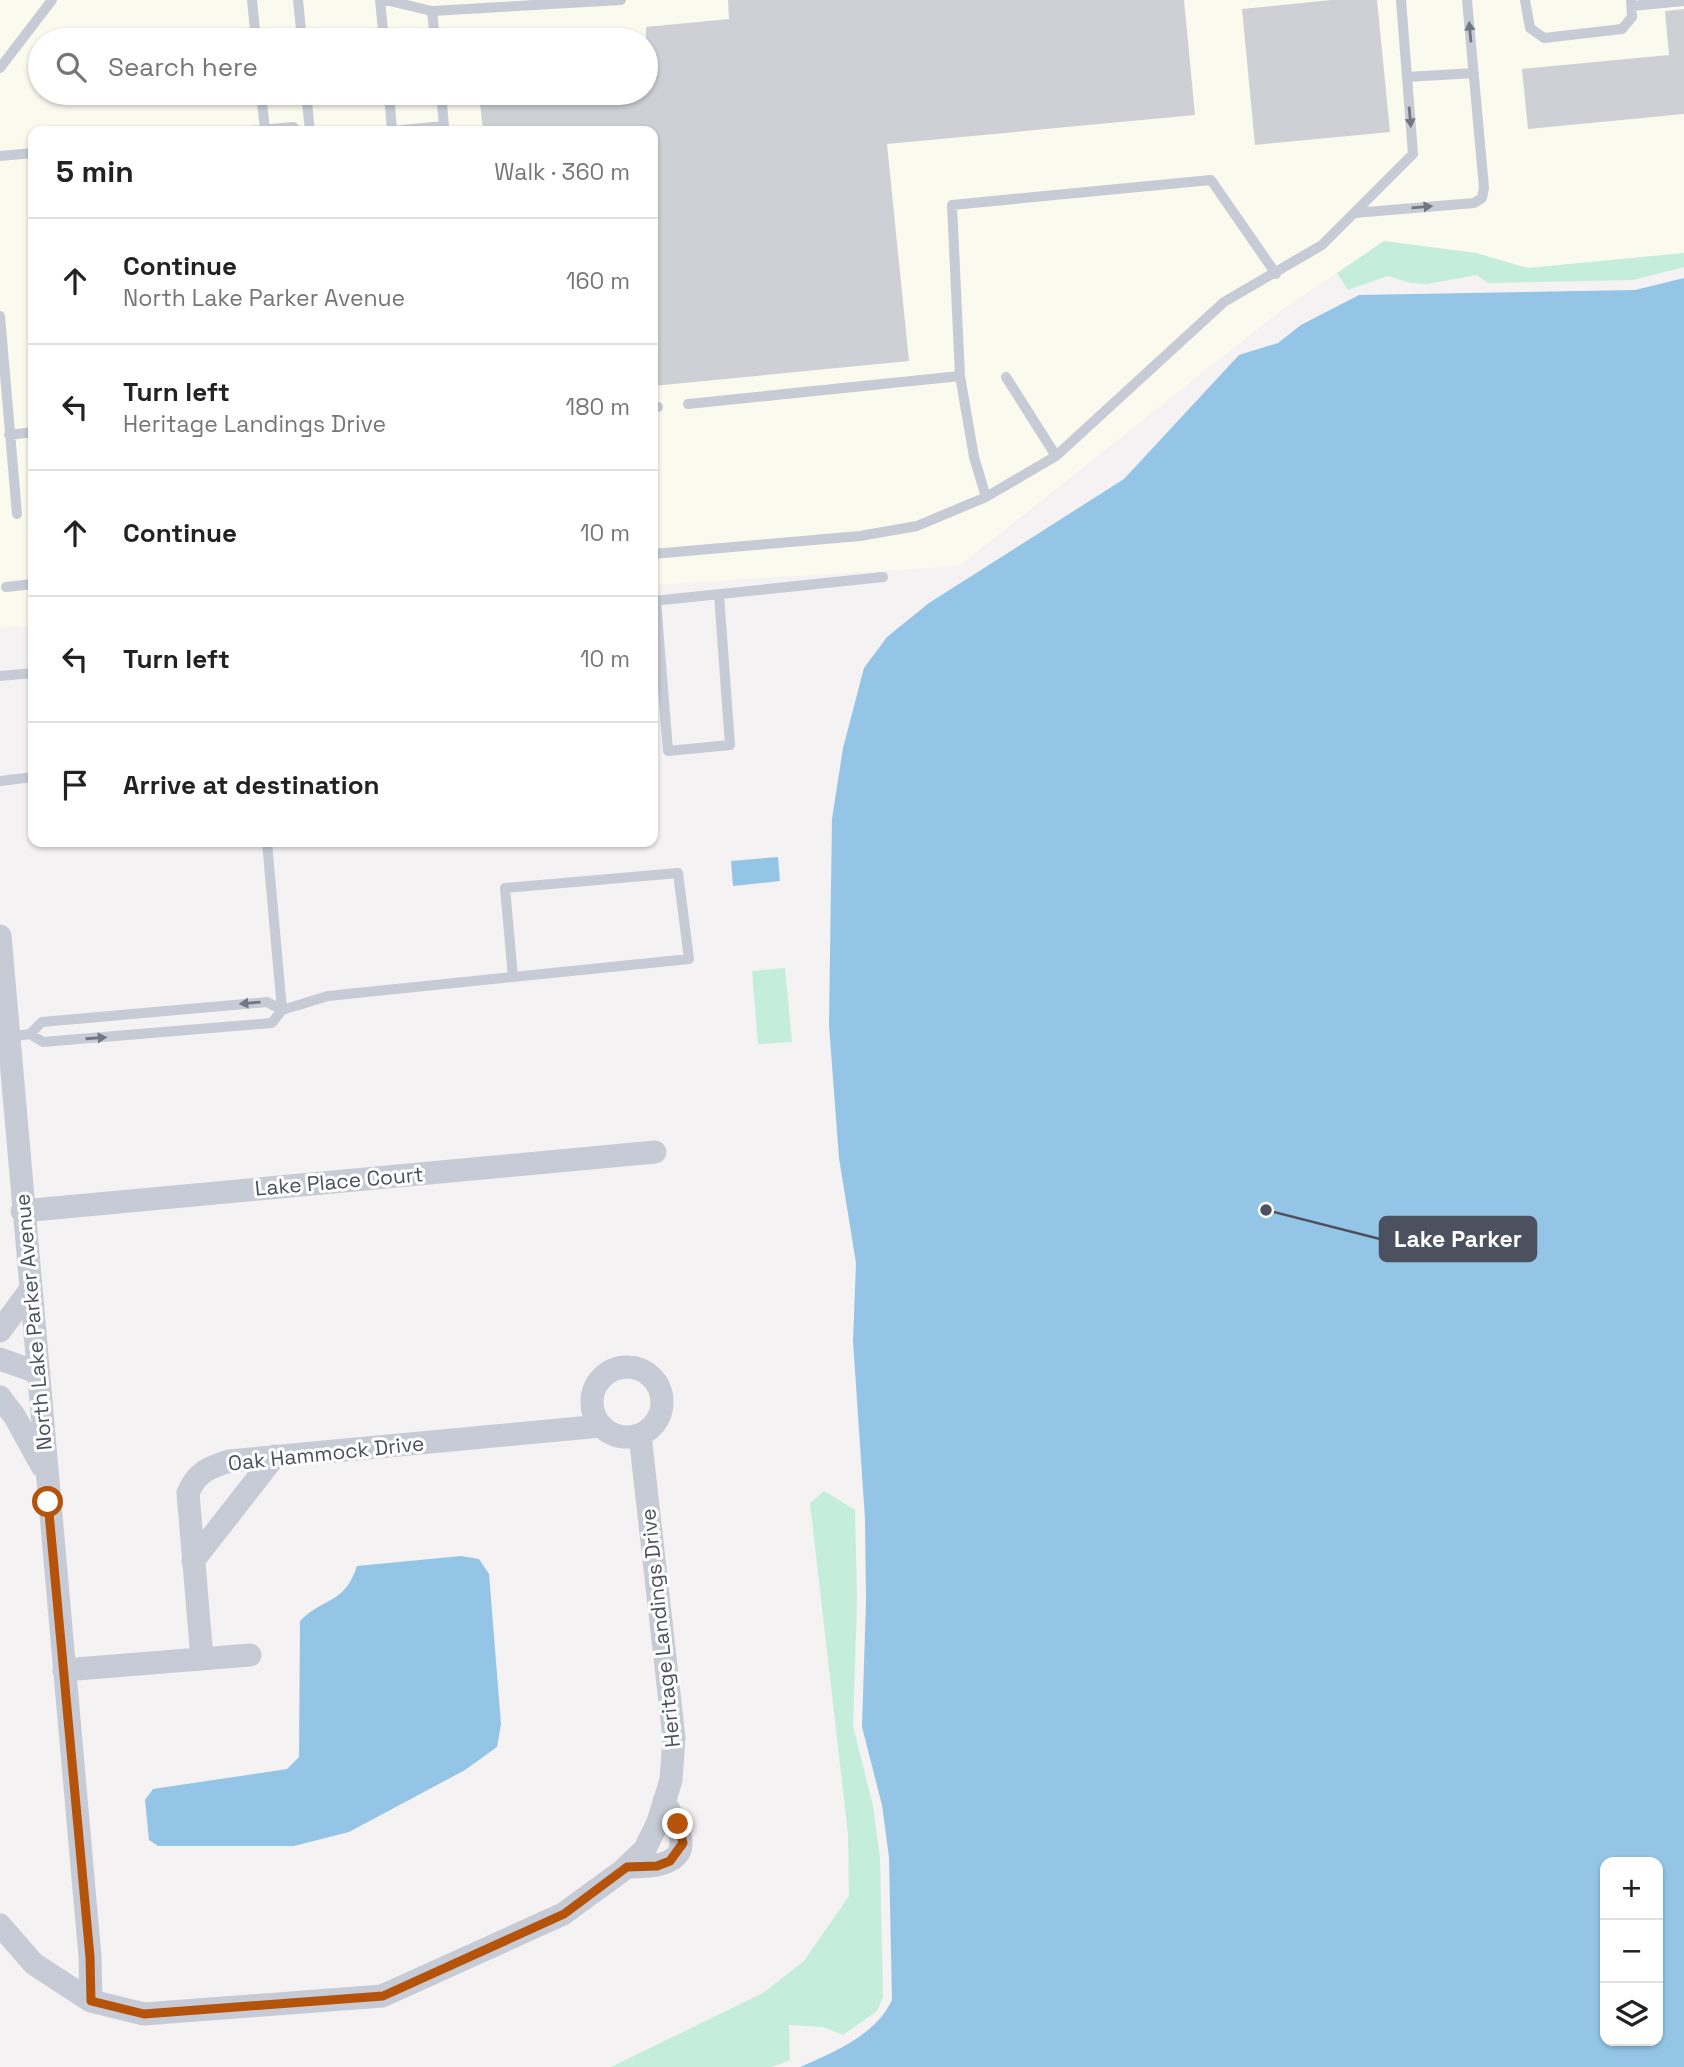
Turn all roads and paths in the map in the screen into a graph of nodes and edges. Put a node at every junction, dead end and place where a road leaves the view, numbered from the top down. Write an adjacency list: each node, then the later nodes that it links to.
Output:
1 (52, 0): 12 (lane)
2 (252, 0): 13 (lane)
3 (298, 0): 14 (lane)
4 (382, 0): 11 (lane); 15 (lane)
5 (621, 0): 11 (lane)
6 (1401, 0): 20 (lane)
7 (1467, 0): 19 (lane, one-way to 7)
8 (1525, 0): 10 (lane)
9 (1684, 1): 10 (lane)
10 (1631, 3)
11 (432, 11): 16 (lane)
12 (31, 28)
13 (255, 28)
14 (301, 28)
15 (383, 28)
16 (434, 28)
17 (28, 31): 18 (lane)
18 (0, 68)
19 (1474, 73): 20 (lane); 31 (lane, one-way to 19)
20 (1407, 77): 31 (lane, one-way to 31)
21 (262, 105): 25 (lane)
22 (307, 105): 26 (lane)
23 (390, 105): 27 (lane)
24 (441, 105): 28 (lane)
25 (265, 126)
26 (309, 126)
27 (392, 126)
28 (444, 126)
29 (28, 153): 30 (lane)
30 (0, 156)
31 (1354, 213): 32 (lane)
32 (1276, 274): 34 (lane); 40 (lane)
33 (0, 316): 38 (lane)
34 (960, 376): 36 (lane); 41 (lane)
35 (1006, 377): 40 (lane)
36 (688, 404)
37 (28, 433): 38 (lane)
38 (9, 435): 39 (lane)
39 (5, 453): 42 (lane)
40 (1056, 456): 41 (lane)
41 (986, 497): 43 (lane)
42 (17, 514)
43 (658, 554)
44 (884, 577): 47 (lane)
45 (28, 585): 46 (lane)
46 (6, 587)
47 (719, 594): 48 (lane); 49 (lane)
48 (658, 601)
49 (658, 644)
50 (28, 673): 51 (lane)
51 (0, 676)
52 (28, 778): 53 (lane)
53 (0, 780)
54 (267, 847): 57 (lane)
55 (0, 936): 58 (street, North Lake Parker Avenue)
56 (513, 977): 56 (lane); 57 (lane)
57 (282, 1010): 58 (lane, one-way to 58); 58 (lane, one-way to 57)
58 (13, 1035): 60 (street, North Lake Parker Avenue)
59 (655, 1152): 60 (street, Lake Place Court)
60 (22, 1211): 61 (street, North Lake Parker Avenue)
61 (30, 1290): 62 (street); 64 (street, North Lake Parker Avenue)
62 (0, 1331)
63 (0, 1359): 64 (street)
64 (38, 1373): 69 (street, North Lake Parker Avenue)
65 (0, 1397): 69 (street)
66 (601, 1426): 67 (street); 67 (street); 68 (street, Oak Hammock Drive)
67 (640, 1435): 74 (street, Heritage Landings Drive)
68 (275, 1457): 70 (street); 70 (street, Oak Hammock Drive)
69 (46, 1474): 73 (street, North Lake Parker Avenue)
70 (193, 1560): 72 (street, Oak Hammock Drive)
71 (250, 1655): 72 (street)
72 (202, 1658): 73 (street)
73 (64, 1670): 77 (street, North Lake Parker Avenue)
74 (664, 1801): 75 (street, Heritage Landings Drive); 75 (street)
75 (627, 1867): 77 (street, Heritage Landings Drive)
76 (0, 1925): 77 (street, Heritage Landings Drive)
77 (91, 2001)

